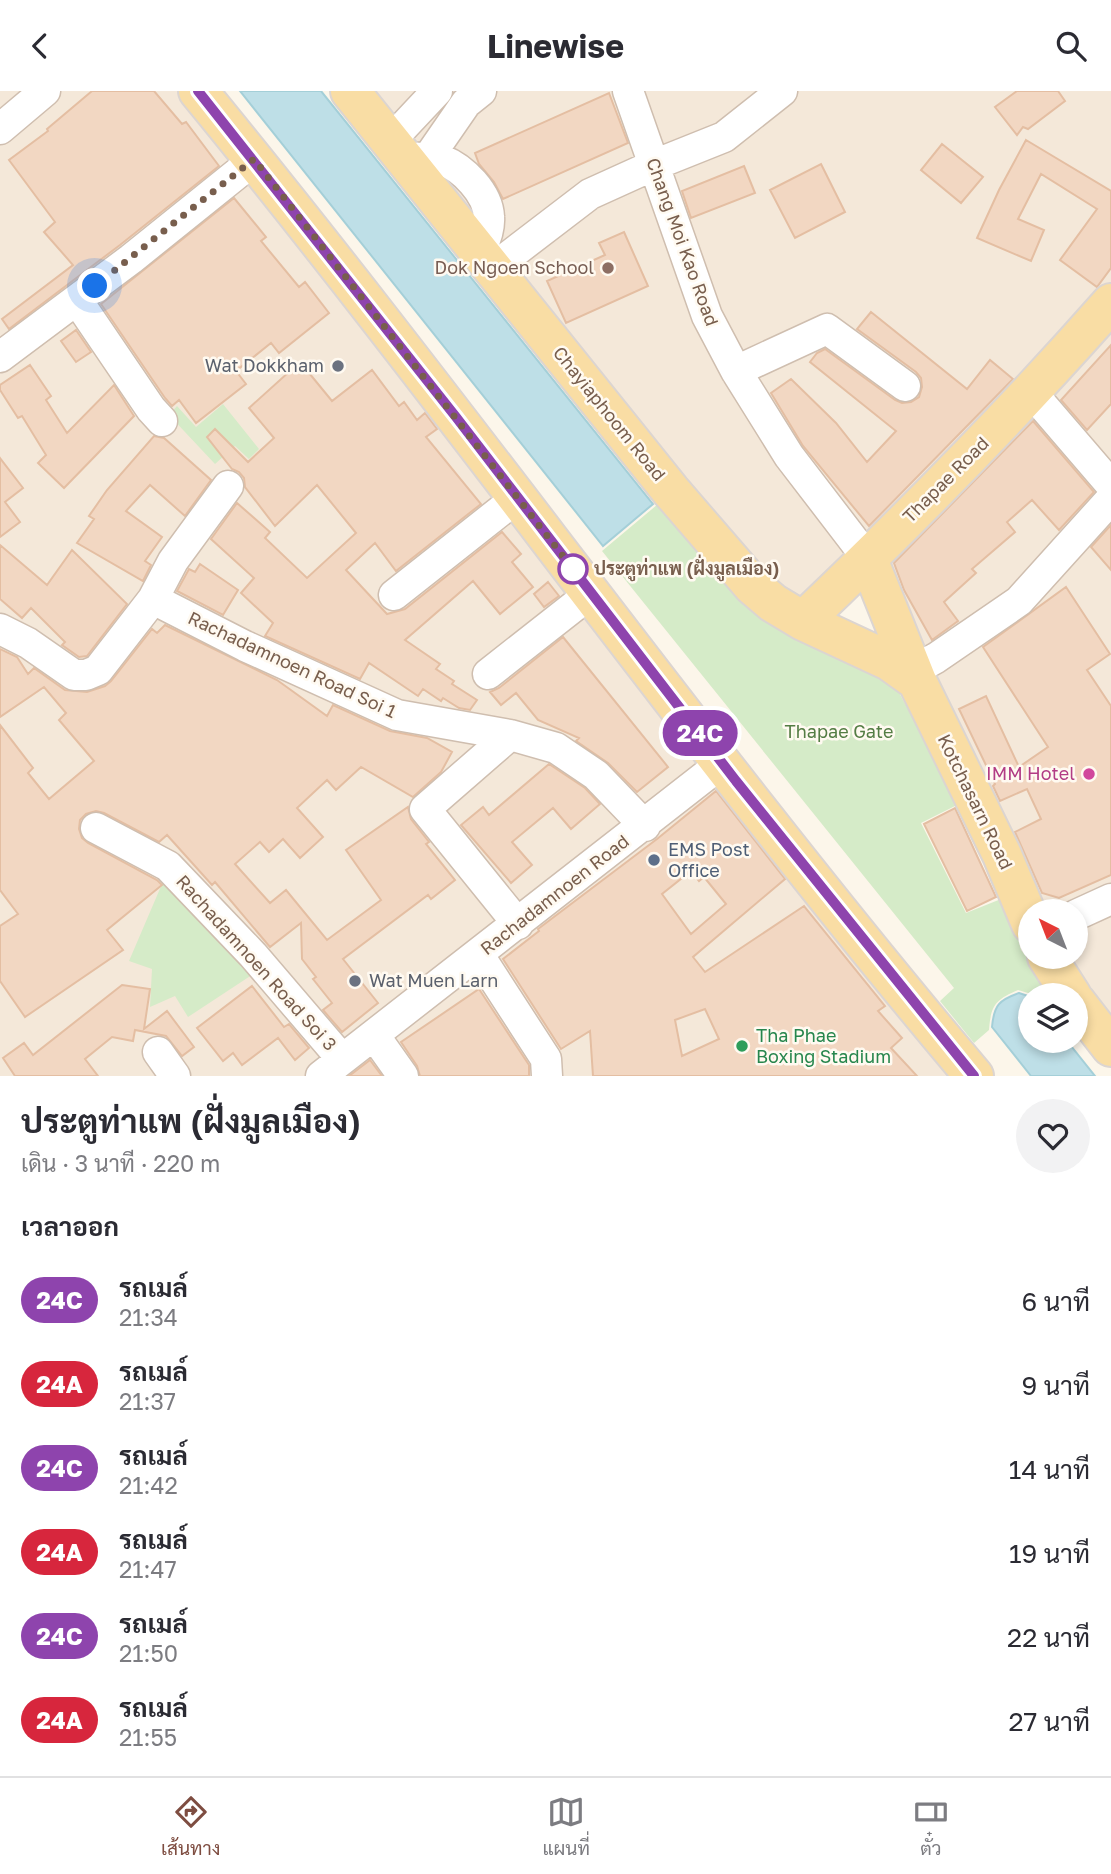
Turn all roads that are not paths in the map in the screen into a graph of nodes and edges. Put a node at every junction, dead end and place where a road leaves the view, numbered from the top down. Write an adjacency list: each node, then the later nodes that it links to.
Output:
1 (44, 91): 8 (street)
2 (198, 91): 10 (main road)
3 (349, 91): 9 (main road, Chayiaphoom Road)
4 (437, 91): 9 (street)
5 (481, 91): 9 (street)
6 (628, 91): 11 (street, Chang Moi Kao Road)
7 (782, 91): 11 (street)
8 (0, 129)
9 (407, 152): 12 (main road, Chayiaphoom Road)
10 (254, 159): 13 (street); 22 (main road)
11 (654, 165): 12 (street); 16 (street, Chang Moi Kao Road)
12 (486, 261): 28 (main road, Chayiaphoom Road)
13 (77, 300): 15 (street); 19 (street)
14 (1111, 303): 18 (main road, Thapae Road)
15 (0, 357)
16 (736, 371): 17 (street); 24 (street, Chang Moi Kao Road)
17 (905, 386)
18 (1032, 393): 20 (street); 24 (main road, Thapae Road)
19 (162, 421)
20 (1111, 485)
21 (228, 486): 26 (street)
22 (518, 497): 25 (street); 33 (main road)
23 (1111, 499): 31 (street)
24 (868, 559): 28 (main road, Thapae Road); 31 (main road)
25 (394, 595)
26 (153, 599): 29 (street); 32 (street, Rachadamnoen Road Soi 1)
27 (577, 604): 30 (street)
28 (803, 621): 31 (main road, Chayiaphoom Road)
29 (0, 629)
30 (488, 674)
31 (916, 675): 36 (main road, Kotchasarn Road)
32 (510, 735): 34 (street, Rachadamnoen Road Soi 1); 39 (street)
33 (722, 763): 34 (street, Rachadamnoen Road); 47 (main road)
34 (645, 825): 39 (street, Rachadamnoen Road)
35 (96, 828): 44 (street, Rachadamnoen Road Soi 3)
36 (1020, 899)
37 (1111, 899): 38 (street)
38 (1088, 910)
39 (518, 924): 40 (street, Rachadamnoen Road)
40 (478, 954): 42 (street, Rachadamnoen Road); 45 (street)
41 (1088, 1017): 43 (main road)
42 (374, 1035): 44 (street, Rachadamnoen Road); 46 (street)
43 (1111, 1047)
44 (331, 1068)
45 (550, 1071)
46 (403, 1076)
47 (974, 1076)

